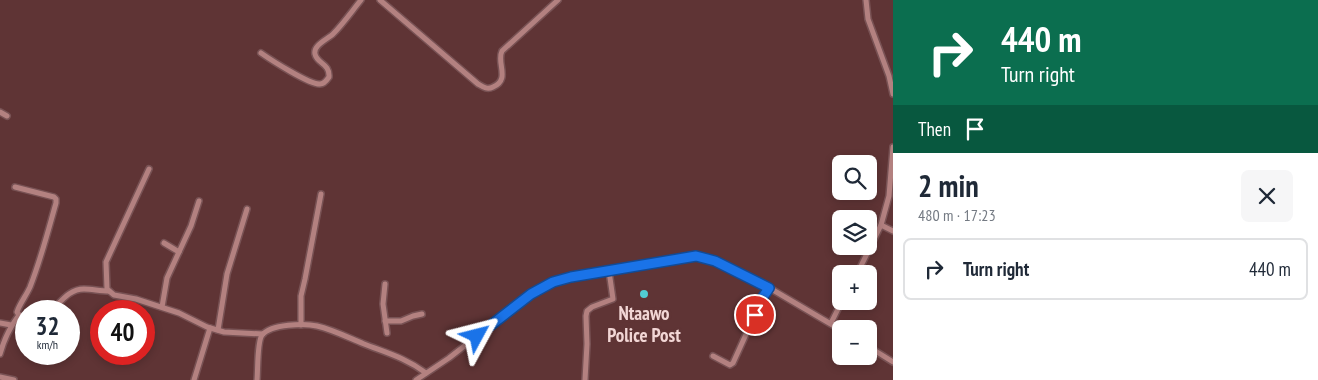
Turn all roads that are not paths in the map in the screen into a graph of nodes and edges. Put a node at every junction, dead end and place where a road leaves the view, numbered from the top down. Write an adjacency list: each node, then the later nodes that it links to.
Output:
1 (361, 0): 5 (street)
2 (380, 0): 3 (street)
3 (558, 0)
4 (866, 0): 6 (street)
5 (261, 53)
6 (893, 94)
7 (0, 112): 8 (street)
8 (7, 116)
9 (893, 148): 14 (street)
10 (148, 169): 25 (street)
11 (15, 187): 26 (street)
12 (893, 191): 14 (street)
13 (320, 194): 36 (street)
14 (889, 196): 17 (street)
15 (199, 201): 20 (street)
16 (247, 209): 38 (street)
17 (881, 225): 18 (street); 21 (street)
18 (893, 230)
19 (164, 243): 20 (street)
20 (179, 252): 28 (street)
21 (861, 265)
22 (609, 271): 24 (street); 45 (street); 51 (street)
23 (385, 284): 32 (street)
24 (769, 288): 34 (street); 43 (street)
25 (108, 291): 27 (street); 28 (street)
26 (23, 300)
27 (62, 300)
28 (162, 308): 37 (street)
29 (838, 310): 34 (street)
30 (422, 314): 32 (street)
31 (15, 320): 35 (street)
32 (385, 321): 39 (street)
33 (0, 322): 35 (street)
34 (831, 323)
35 (11, 325): 42 (street)
36 (300, 325): 40 (street); 45 (street)
37 (210, 328): 38 (street); 48 (street)
38 (218, 330): 40 (street)
39 (387, 333)
40 (263, 334): 49 (street)
41 (877, 352): 44 (street)
42 (0, 354)
43 (713, 356)
44 (893, 362)
45 (426, 373): 50 (street)
46 (0, 377): 47 (street)
47 (14, 380)
48 (194, 380)
49 (257, 380)
50 (418, 380)
51 (585, 380)

